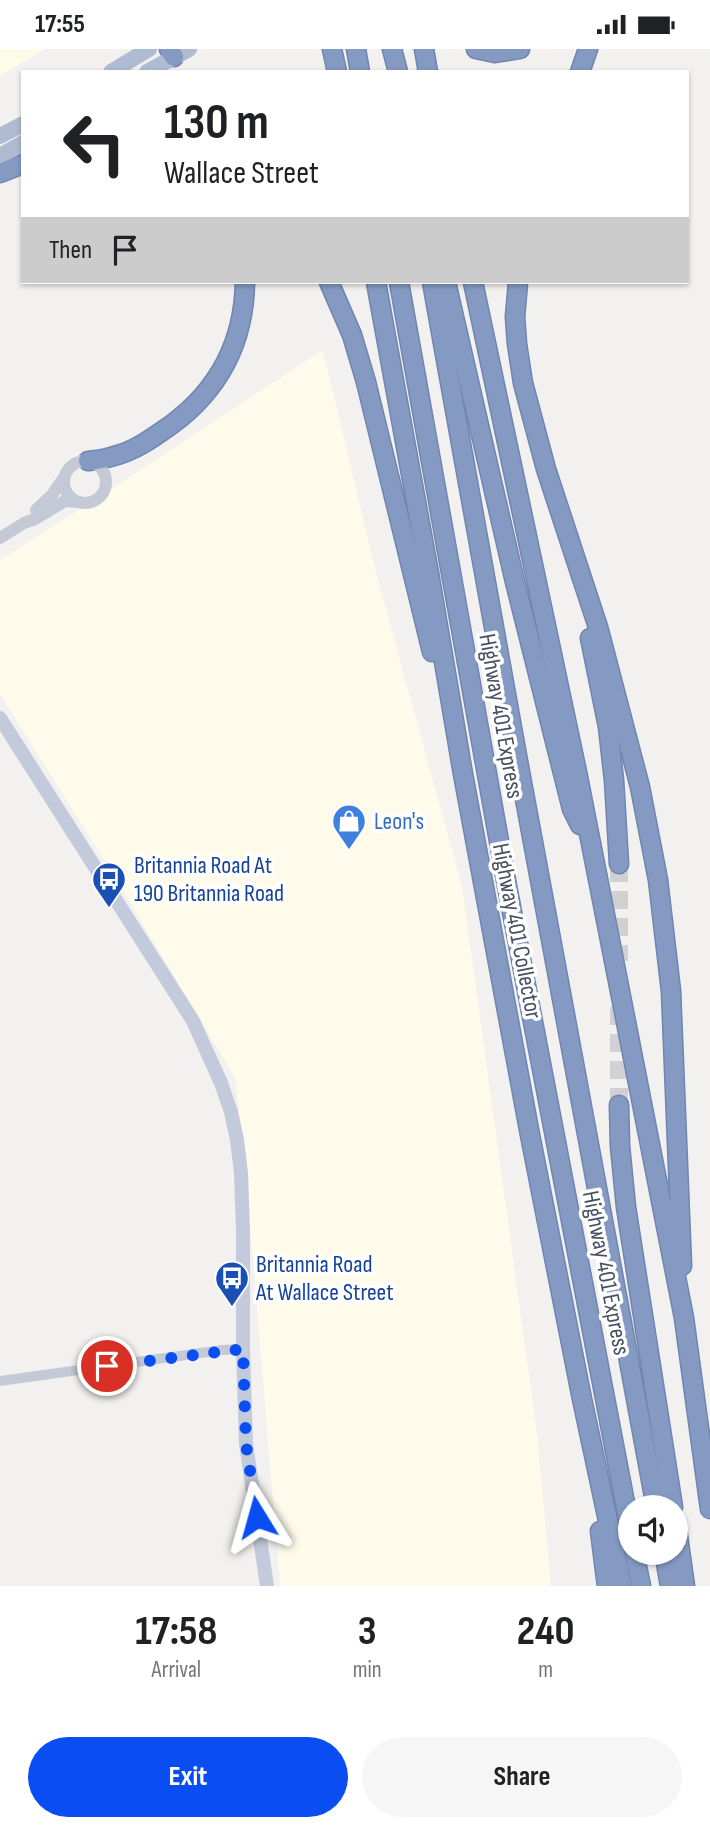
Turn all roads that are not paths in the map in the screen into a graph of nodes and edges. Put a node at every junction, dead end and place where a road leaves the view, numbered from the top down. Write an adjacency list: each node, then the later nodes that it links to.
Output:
1 (149, 49): 10 (main road)
2 (332, 49): 12 (highway)
3 (356, 49): 13 (highway)
4 (391, 49): 14 (highway)
5 (424, 49): 15 (highway)
6 (476, 49): 7 (highway)
7 (520, 49)
8 (588, 49): 16 (highway)
9 (177, 52): 11 (main road)
10 (114, 70)
11 (150, 70)
12 (337, 70)
13 (360, 70)
14 (396, 70)
15 (428, 70)
16 (581, 70)
17 (21, 125): 18 (main road)
18 (0, 136)
19 (21, 143): 20 (main road)
20 (0, 156)
21 (21, 165): 22 (highway)
22 (0, 173)
23 (245, 284): 31 (highway)
24 (330, 284): 38 (highway)
25 (376, 284): 38 (highway, Highway 401 Collector)
26 (399, 284): 46 (highway, Highway 401 Express)
27 (432, 284): 47 (highway, Highway 401 Express)
28 (446, 284): 39 (highway)
29 (473, 284): 39 (highway)
30 (518, 284): 36 (highway)
31 (88, 461): 32 (street); 33 (street)
32 (63, 479): 33 (street); 34 (street)
33 (80, 503): 34 (street)
34 (24, 523): 35 (street)
35 (0, 538)
36 (570, 545): 40 (highway); 42 (highway)
37 (0, 719): 43 (main road)
38 (463, 775): 45 (highway, Highway 401 Collector)
39 (592, 850): 42 (highway)
40 (619, 863)
41 (619, 1105): 48 (highway)
42 (684, 1318): 49 (highway)
43 (243, 1349): 44 (street); 53 (main road)
44 (0, 1381)
45 (582, 1399): 54 (highway); 55 (highway, Highway 401 Collector)
46 (623, 1495)
47 (654, 1495)
48 (671, 1495)
49 (710, 1509)
50 (637, 1565): 56 (highway)
51 (666, 1565): 57 (highway)
52 (682, 1565): 58 (highway)
53 (267, 1586)
54 (607, 1586)
55 (622, 1586)
56 (641, 1586)
57 (670, 1586)
58 (685, 1586)

